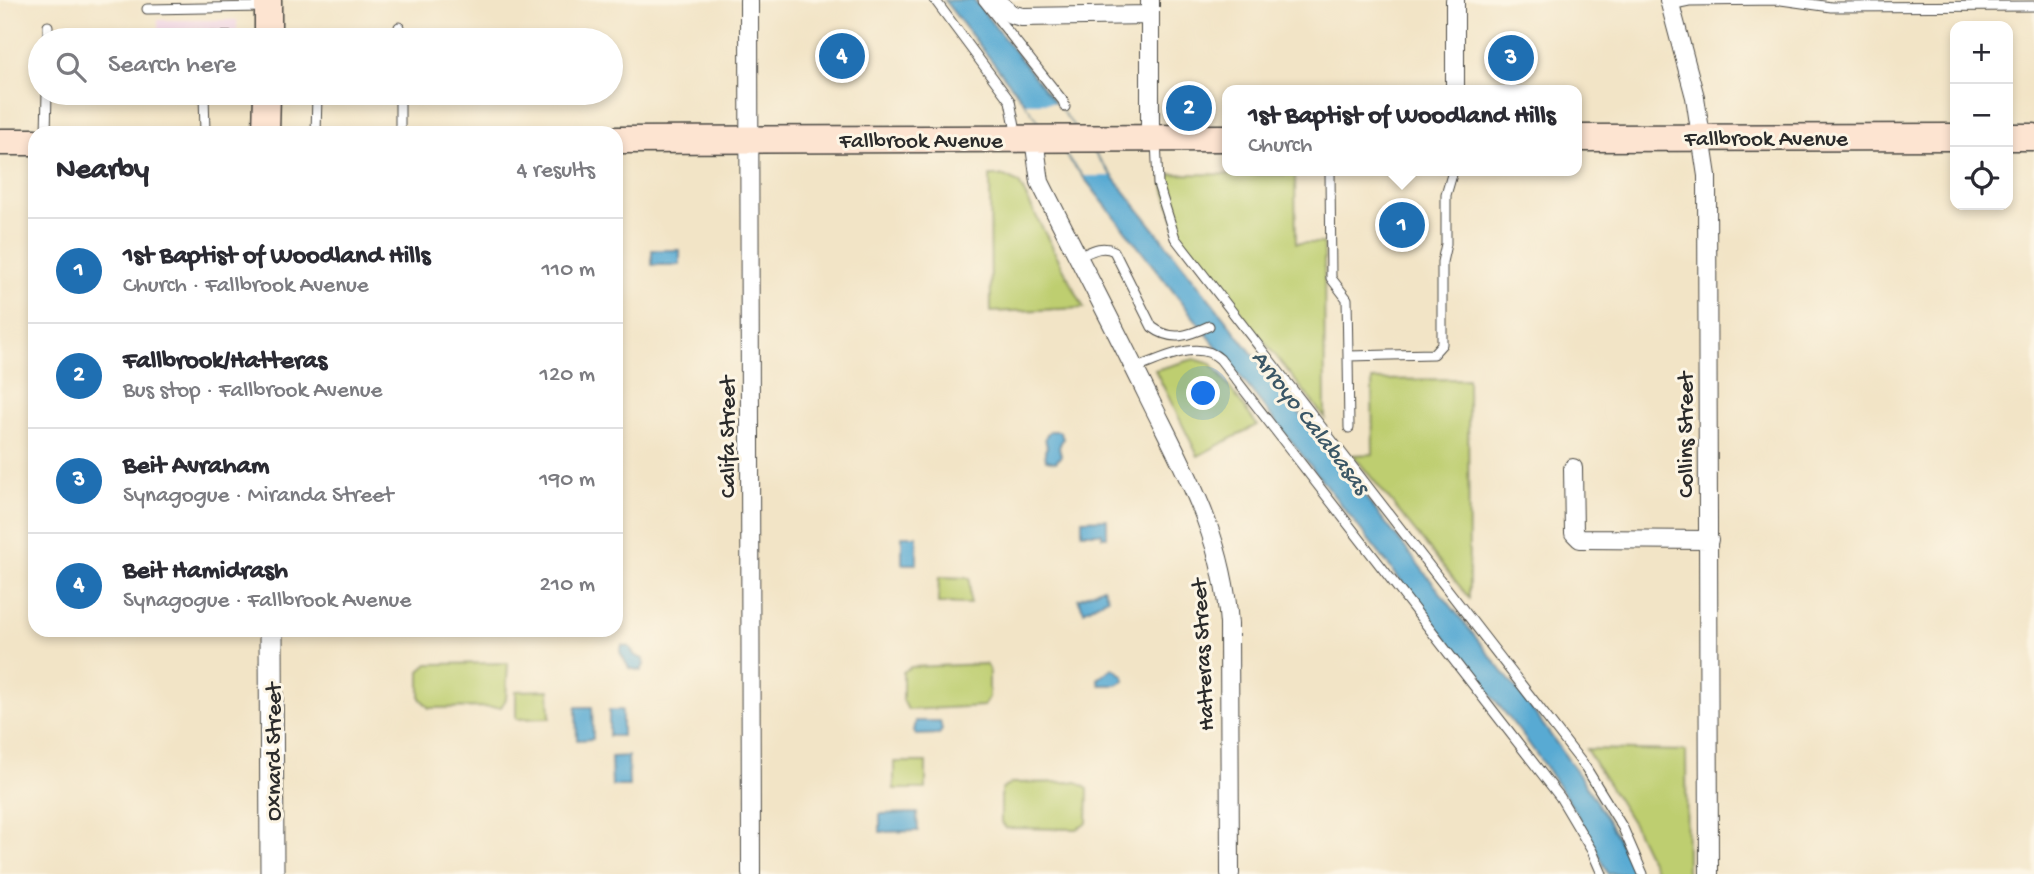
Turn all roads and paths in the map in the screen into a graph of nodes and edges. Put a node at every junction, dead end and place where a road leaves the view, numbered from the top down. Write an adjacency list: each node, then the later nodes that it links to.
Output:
1 (749, 0): 33 (street, Califa Street)
2 (935, 0): 30 (lane)
3 (983, 0): 18 (lane)
4 (995, 0): 9 (street)
5 (1455, 0): 12 (street)
6 (1670, 2): 8 (lane); 29 (street, Collins Street)
7 (268, 3): 10 (lane); 11 (main road)
8 (2034, 6)
9 (1150, 7): 31 (street)
10 (147, 9)
11 (269, 28)
12 (1455, 85)
13 (47, 105): 19 (lane)
14 (204, 105): 20 (lane)
15 (267, 105): 21 (main road)
16 (317, 105): 22 (lane)
17 (400, 105): 23 (lane)
18 (1065, 107)
19 (46, 126)
20 (205, 126)
21 (266, 126)
22 (316, 126)
23 (400, 126)
24 (1950, 137): 29 (main road, Fallbrook Avenue)
25 (2013, 137): 26 (main road)
26 (2034, 137)
27 (1222, 138): 31 (main road, Fallbrook Avenue)
28 (1582, 138): 29 (main road, Fallbrook Avenue)
29 (1702, 138): 44 (street, Collins Street)
30 (1035, 139): 31 (main road, Fallbrook Avenue); 33 (main road, Fallbrook Avenue); 38 (street, Hatteras Street)
31 (1153, 139): 50 (lane)
32 (623, 140): 33 (main road, Fallbrook Avenue)
33 (750, 140): 47 (street, Califa Street)
34 (0, 142): 35 (main road)
35 (28, 142)
36 (1330, 176): 40 (lane)
37 (1452, 176): 40 (lane)
38 (1078, 257): 39 (lane); 41 (street, Hatteras Street)
39 (1209, 326)
40 (1348, 356): 42 (lane)
41 (1134, 369): 48 (street, Hatteras Street); 49 (lane)
42 (1349, 428)
43 (1573, 468): 44 (street)
44 (1709, 540): 51 (street, Collins Street)
45 (271, 637): 46 (street, Oxnard Street)
46 (272, 874)
47 (751, 874)
48 (1230, 874)
49 (1602, 874)
50 (1643, 874)
51 (1709, 874)

